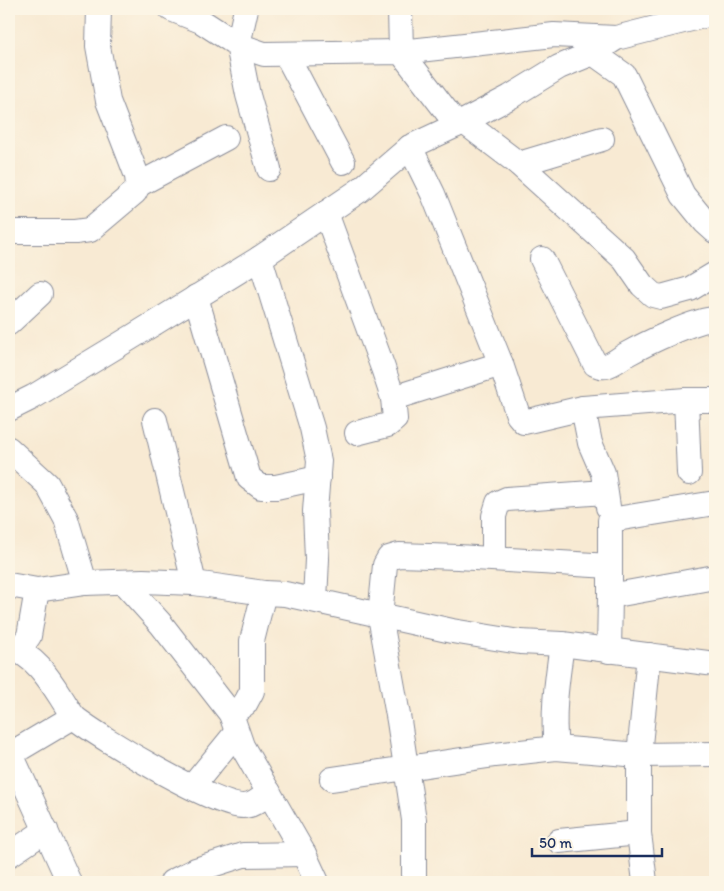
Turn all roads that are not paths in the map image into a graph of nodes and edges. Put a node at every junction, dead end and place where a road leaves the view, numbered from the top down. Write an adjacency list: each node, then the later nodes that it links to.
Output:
1 (98, 9): 18 (street)
2 (171, 9): 7 (street)
3 (246, 9): 7 (street)
4 (400, 9): 8 (street)
5 (715, 13): 6 (street)
6 (616, 38): 8 (street); 9 (street)
7 (238, 45): 10 (street); 17 (street)
8 (401, 52): 10 (street); 11 (street)
9 (593, 53): 11 (street); 20 (street)
10 (286, 54): 15 (street)
11 (460, 124): 14 (street); 16 (street)
12 (226, 138): 18 (street)
13 (602, 139): 16 (street)
14 (410, 147): 19 (street); 29 (street)
15 (343, 162)
16 (519, 164): 24 (street)
17 (269, 170)
18 (138, 186): 21 (street)
19 (326, 214): 22 (street); 30 (street)
20 (715, 231)
21 (9, 232)
22 (260, 258): 26 (street); 39 (street)
23 (542, 259): 27 (street)
24 (715, 274)
25 (40, 294): 28 (street)
26 (196, 297): 34 (street); 39 (street)
27 (715, 319)
28 (9, 323)
29 (501, 364): 30 (street); 33 (street)
30 (393, 398): 36 (street)
31 (686, 400): 32 (street); 33 (street); 38 (street)
32 (715, 400)
33 (583, 408): 40 (street)
34 (9, 409)
35 (155, 420): 48 (street)
36 (357, 433)
37 (9, 449): 47 (street)
38 (689, 474)
39 (318, 478): 53 (street)
40 (605, 492): 42 (street); 43 (street)
41 (715, 503): 42 (street)
42 (610, 520): 44 (street)
43 (494, 559): 44 (street); 54 (street)
44 (610, 566): 52 (street)
45 (715, 577): 52 (street)
46 (122, 582): 47 (street); 48 (street); 61 (street)
47 (85, 583): 50 (street)
48 (194, 583): 51 (street)
49 (9, 585): 50 (street)
50 (37, 590): 56 (street)
51 (264, 593): 53 (street); 61 (street)
52 (610, 596): 57 (street)
53 (315, 600): 54 (street)
54 (380, 616): 55 (street); 66 (street)
55 (562, 644): 57 (street); 62 (street)
56 (14, 649): 60 (street)
57 (610, 651): 58 (street)
58 (649, 656): 59 (street); 65 (street)
59 (715, 664)
60 (73, 717): 63 (street); 68 (street)
61 (234, 723): 68 (street); 69 (street)
62 (556, 748): 65 (street); 66 (street)
63 (10, 754): 70 (street)
64 (715, 754): 65 (street)
65 (639, 755): 71 (street)
66 (406, 768): 67 (street); 78 (street)
67 (332, 779)
68 (192, 787): 69 (street)
69 (269, 792): 73 (street)
70 (46, 830): 74 (street); 75 (street)
71 (640, 833): 72 (street); 79 (street)
72 (559, 841)
73 (304, 854): 76 (street); 77 (street)
74 (9, 855)
75 (69, 882)
76 (172, 882)
77 (317, 882)
78 (414, 882)
79 (645, 882)

